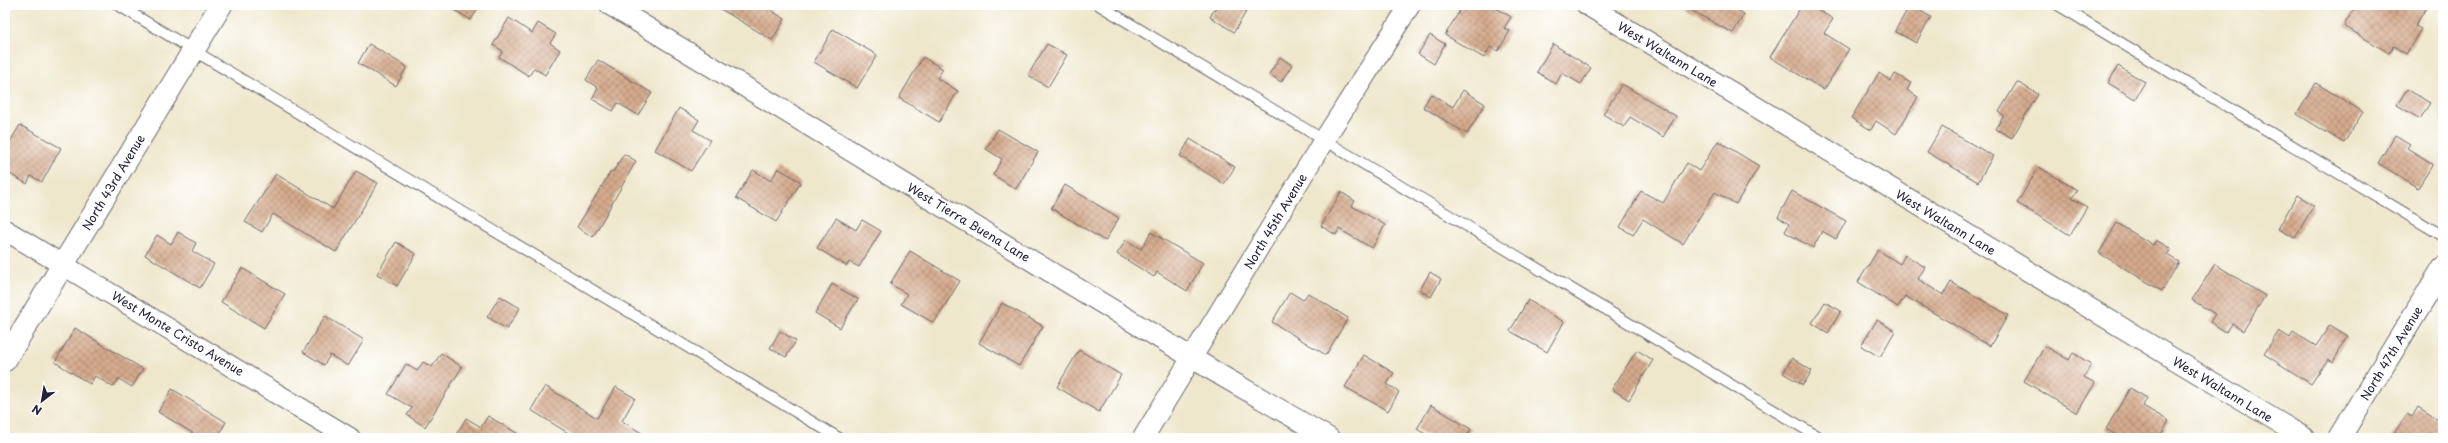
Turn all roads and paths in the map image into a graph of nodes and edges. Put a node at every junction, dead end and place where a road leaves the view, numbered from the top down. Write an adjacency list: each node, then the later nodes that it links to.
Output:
1 (118, 5): 8 (lane)
2 (221, 5): 8 (main road, North 43rd Avenue)
3 (610, 5): 14 (street, West Tierra Buena Lane)
4 (1099, 5): 9 (lane)
5 (1410, 5): 9 (street, North 45th Avenue)
6 (1587, 5): 21 (street, West Waltann Lane)
7 (2058, 5): 11 (lane)
8 (194, 49): 12 (main road, North 43rd Avenue); 17 (lane)
9 (1324, 140): 14 (street, North 45th Avenue); 20 (lane)
10 (5, 230): 12 (street, West Monte Cristo Avenue)
11 (2443, 236)
12 (63, 264): 15 (main road, North 43rd Avenue); 16 (street, West Monte Cristo Avenue)
13 (2443, 268): 22 (main road, North 47th Avenue)
14 (1192, 358): 18 (street, North 45th Avenue); 19 (street, West Tierra Buena Lane)
15 (5, 360)
16 (350, 438)
17 (839, 438)
18 (1143, 438)
19 (1329, 438)
20 (1820, 438)
21 (2305, 438)
22 (2339, 438)

